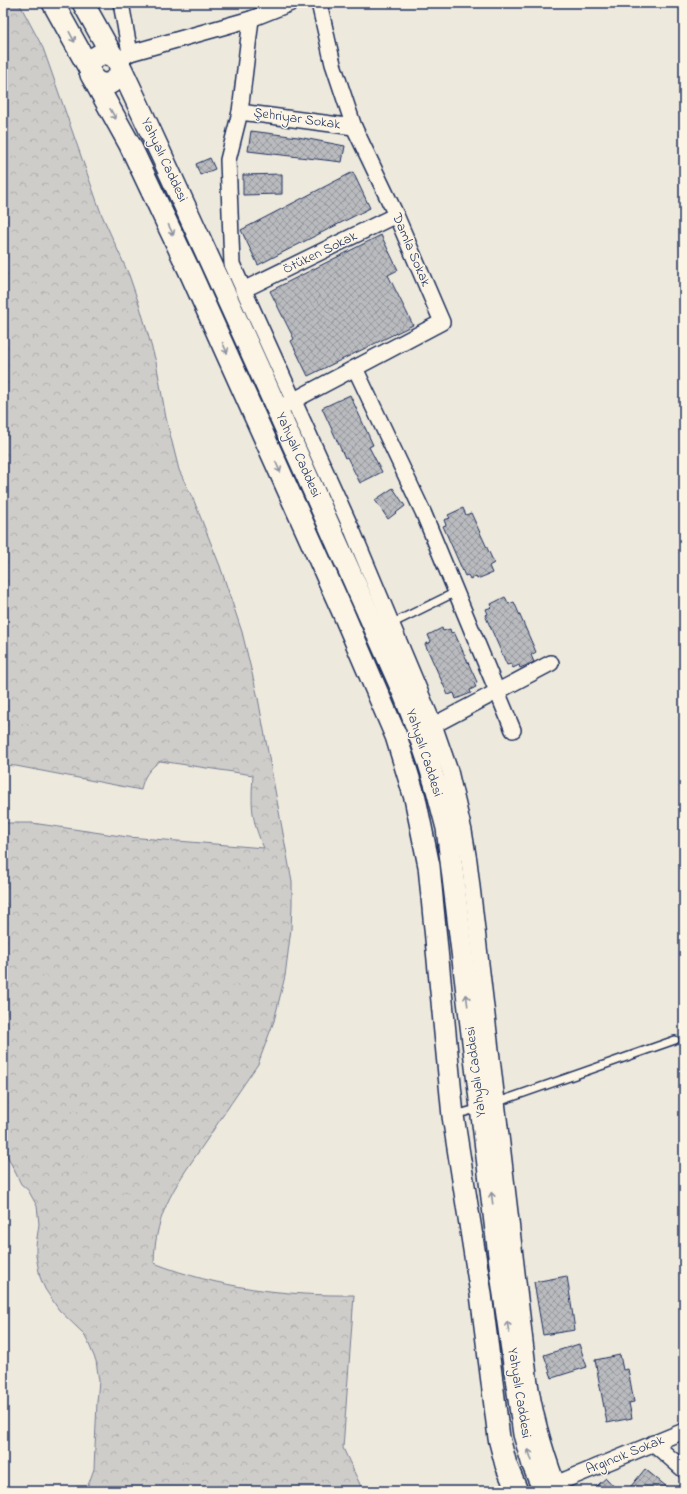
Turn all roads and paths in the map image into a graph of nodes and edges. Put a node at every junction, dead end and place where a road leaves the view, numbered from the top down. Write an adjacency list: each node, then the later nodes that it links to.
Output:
1 (53, 3): 8 (main road, Yahyalı Caddesi, one-way to 8)
2 (83, 3): 7 (main road, Yahyalı Caddesi)
3 (121, 3): 7 (street)
4 (291, 3): 6 (street)
5 (319, 3): 10 (street, Damla Sokak)
6 (251, 19): 7 (street); 9 (street)
7 (120, 59): 8 (main road); 14 (main road, Yahyalı Caddesi)
8 (92, 75): 23 (main road, Yahyalı Caddesi, one-way to 23)
9 (240, 112): 10 (street, Şehriyar Sokak); 12 (street)
10 (354, 127): 11 (street, Damla Sokak)
11 (396, 215): 12 (street, Ötüken Sokak); 13 (street, Damla Sokak)
12 (243, 290): 14 (street)
13 (355, 368): 14 (street, Damla Sokak); 15 (street)
14 (286, 405): 16 (street); 22 (main road, Yahyalı Caddesi, one-way to 14)
15 (456, 592): 16 (lane); 18 (street)
16 (391, 624): 19 (street)
17 (551, 663): 18 (street)
18 (497, 692): 19 (street); 20 (street)
19 (434, 725): 22 (street)
20 (513, 730)
21 (675, 1040): 22 (lane)
22 (489, 1105): 23 (lane); 27 (main road, Yahyalı Caddesi)
23 (453, 1116): 28 (main road, Yahyalı Caddesi)
24 (684, 1431): 25 (street, Argıncık Sokak)
25 (653, 1443): 26 (street); 27 (street, Argıncık Sokak)
26 (684, 1470)
27 (548, 1488)
28 (517, 1491)

